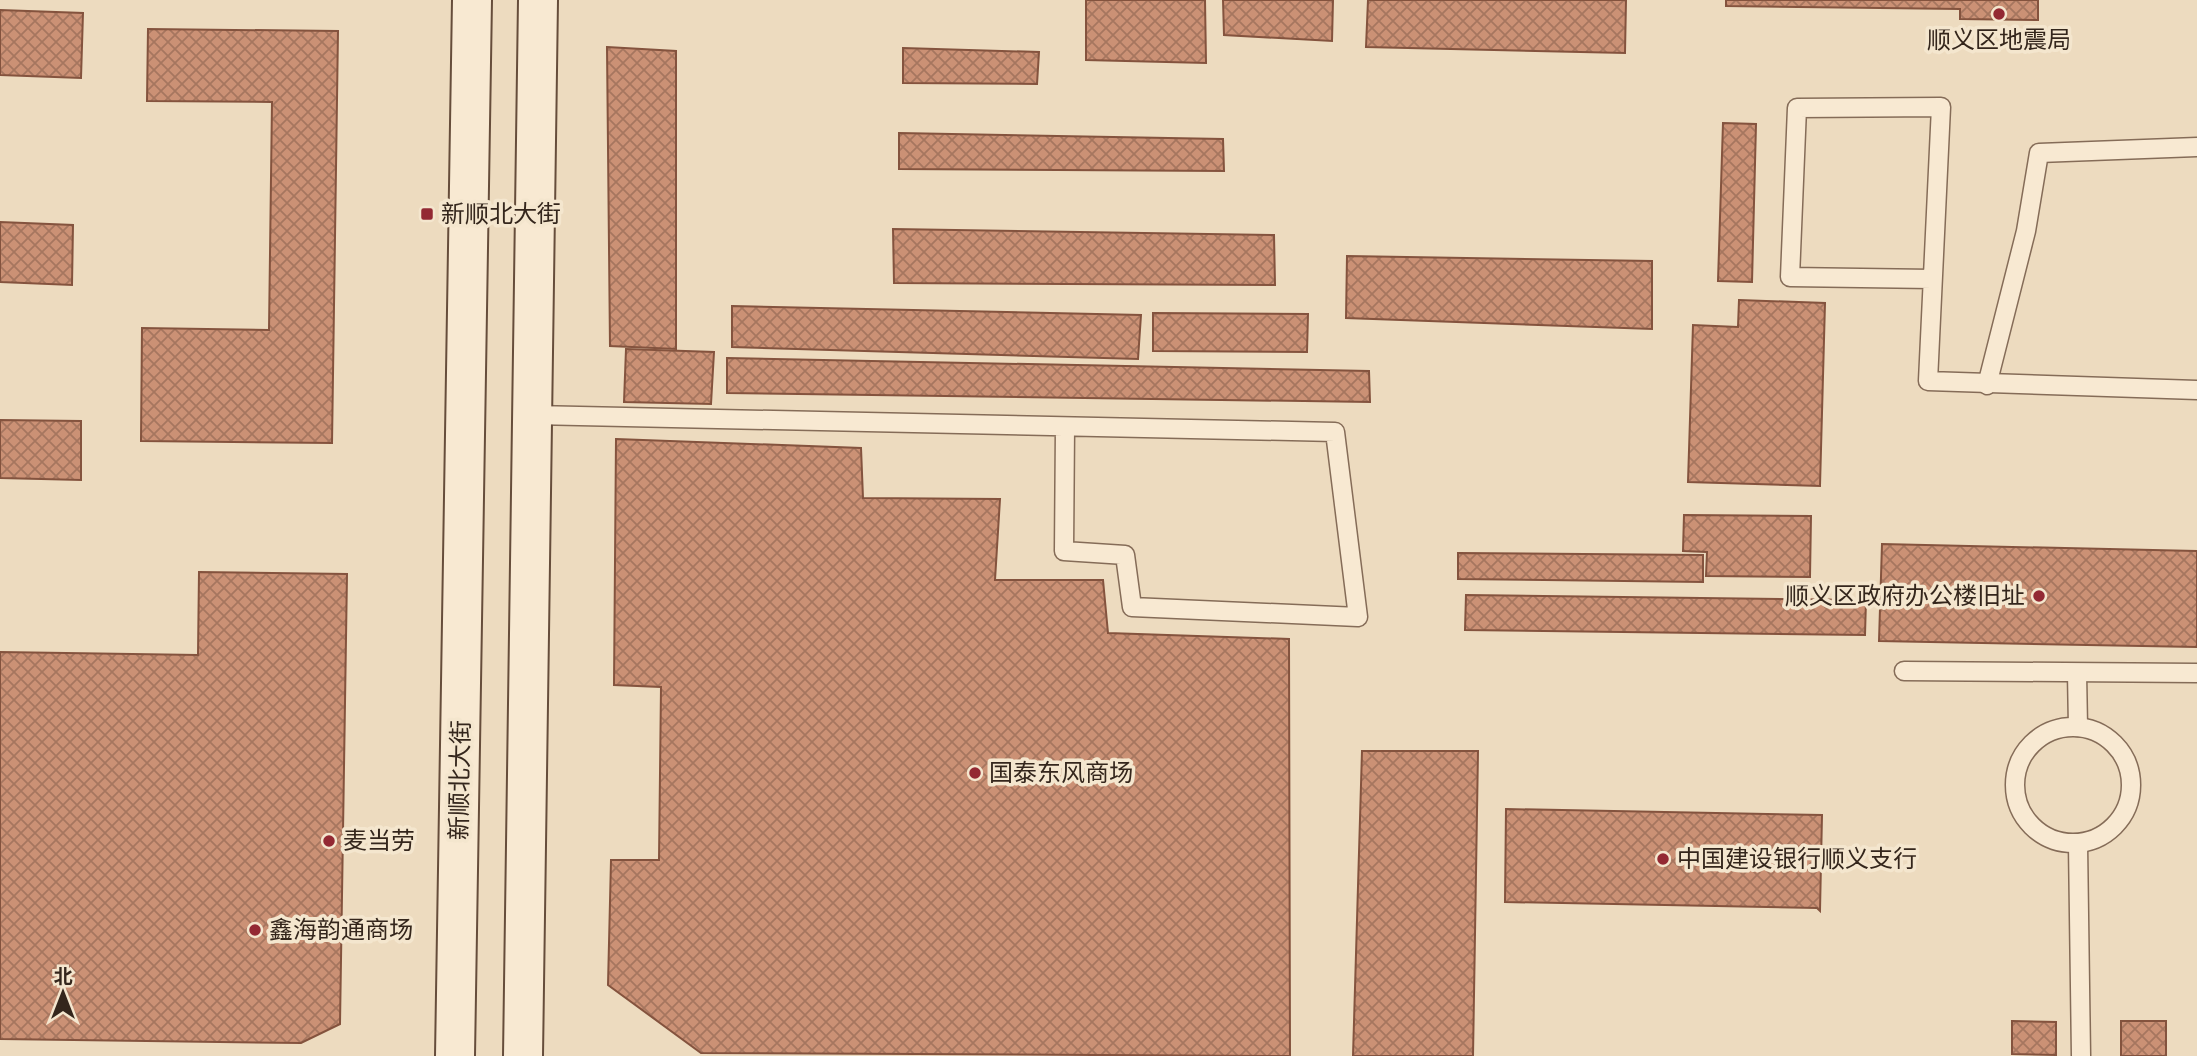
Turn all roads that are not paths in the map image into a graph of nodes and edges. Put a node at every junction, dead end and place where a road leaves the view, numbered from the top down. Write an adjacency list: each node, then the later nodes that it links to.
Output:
1 (472, 0): 14 (main road, 新顺北大街)
2 (538, 0): 7 (main road)
3 (2197, 147): 5 (lane)
4 (1932, 279): 4 (lane); 5 (lane)
5 (1987, 385): 6 (lane)
6 (2197, 390)
7 (533, 415): 8 (lane); 15 (main road)
8 (1065, 427): 8 (lane)
9 (1904, 671): 10 (lane)
10 (2077, 673): 11 (lane); 12 (lane)
11 (2197, 673)
12 (2078, 727): 13 (lane); 13 (lane)
13 (2078, 844): 16 (lane)
14 (455, 1056)
15 (523, 1056)
16 (2081, 1056)

